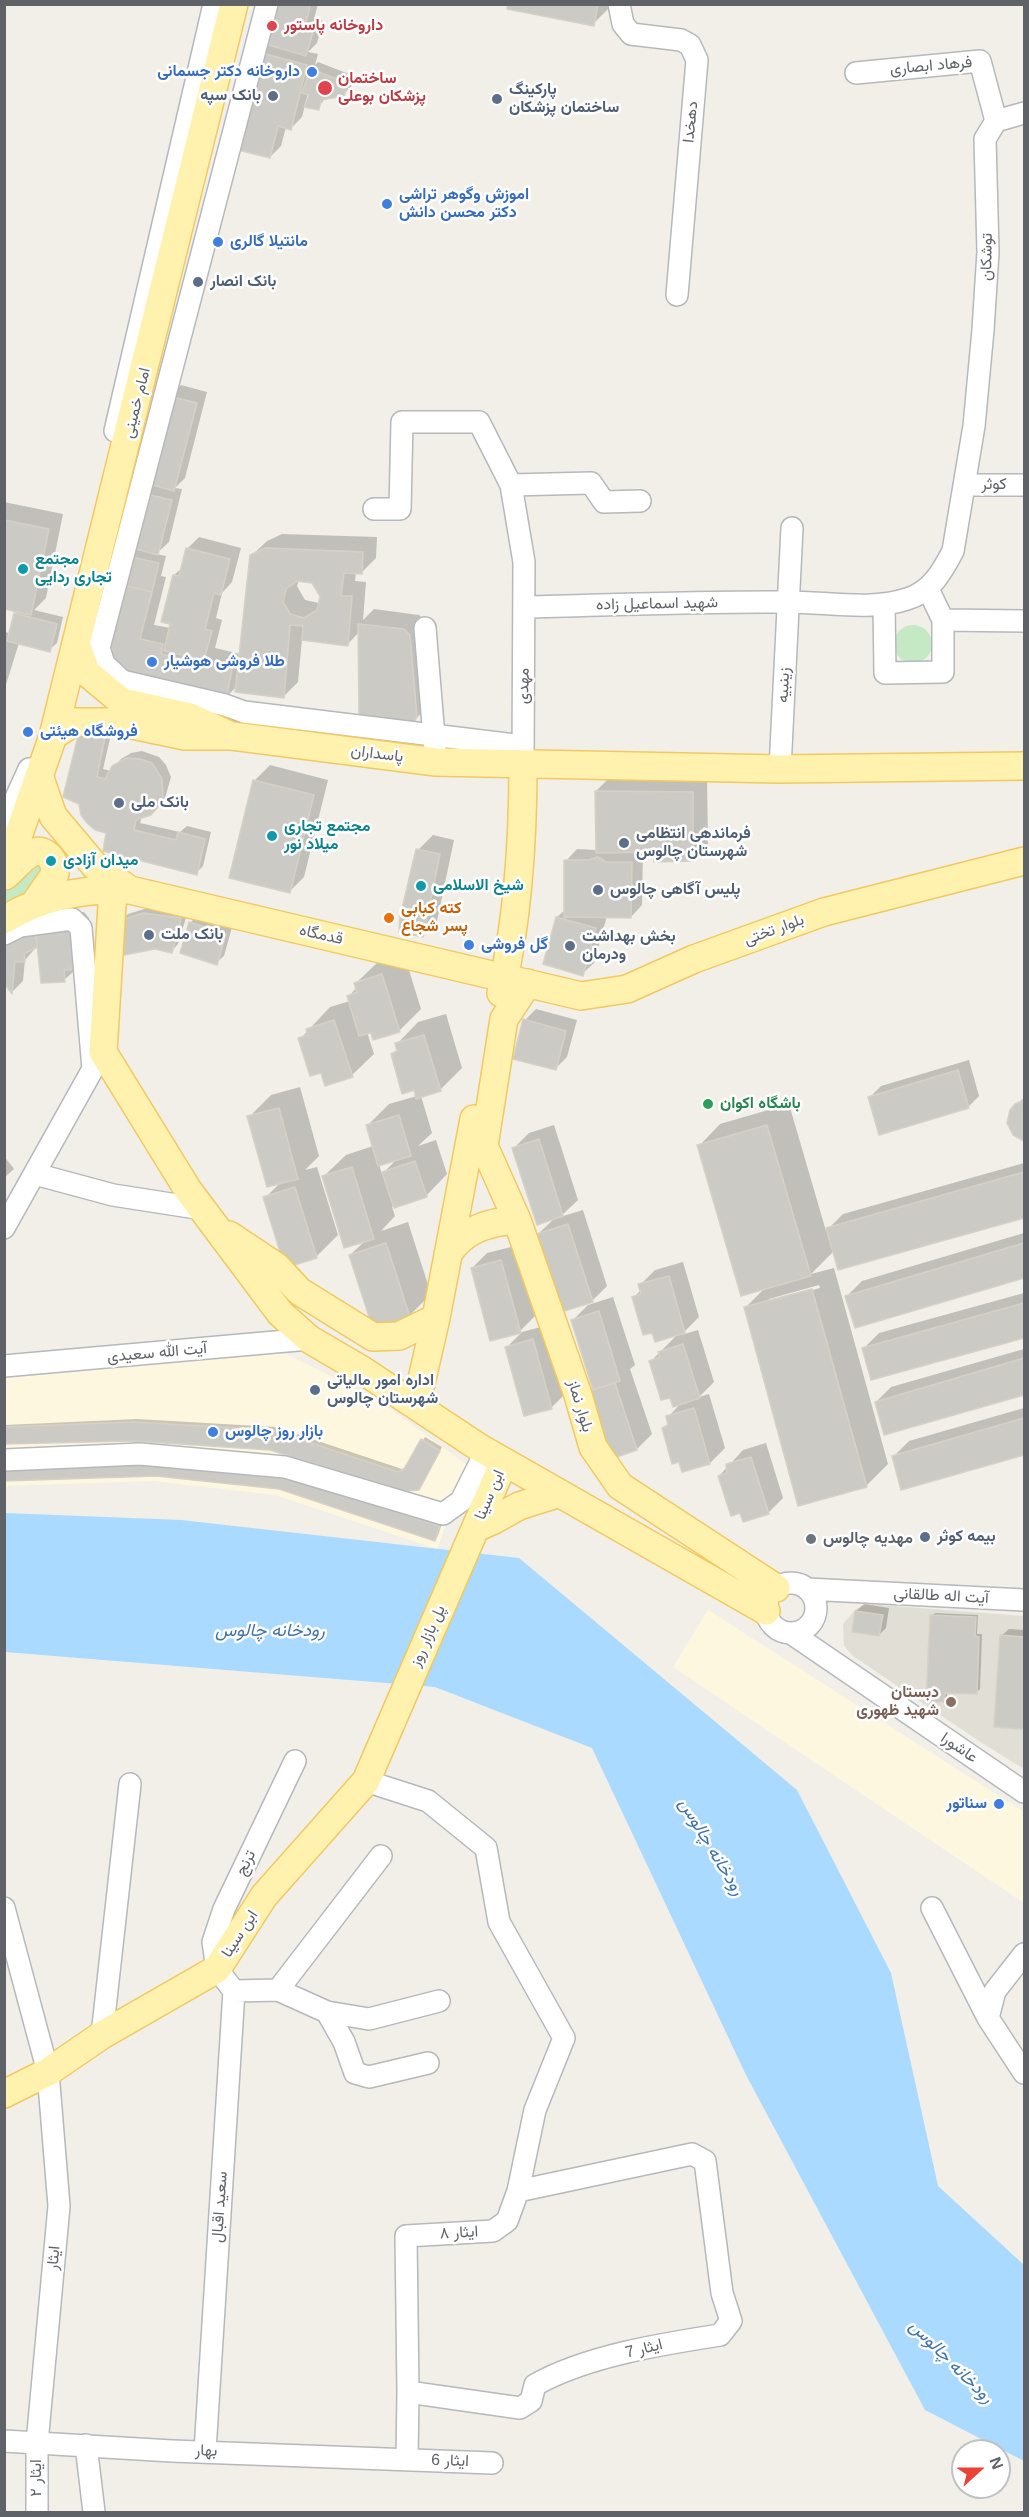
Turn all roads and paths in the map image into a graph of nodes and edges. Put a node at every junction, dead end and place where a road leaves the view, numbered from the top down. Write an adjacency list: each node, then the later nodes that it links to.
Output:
1 (214, 4): 29 (street)
2 (234, 4): 22 (main road, امام خمینی)
3 (267, 4): 25 (street)
4 (619, 4): 8 (street, دهخدا)
5 (856, 73): 7 (street, فرهاد ابصاری)
6 (1024, 113): 7 (street)
7 (996, 121): 10 (street, توشکان)
8 (677, 295)
9 (511, 485): 12 (street); 13 (street, مهدی); 18 (street, مهدی)
10 (964, 485): 11 (street, کوثر); 15 (street)
11 (1024, 485)
12 (640, 501)
13 (374, 509)
14 (792, 528): 16 (street, زینبیه)
15 (928, 589): 17 (street, شهید اسماعیل زاده); 19 (street)
16 (789, 602): 17 (street, شهید اسماعیل زاده); 18 (street, شهید اسماعیل زاده); 28 (street, زینبیه)
17 (884, 605): 19 (street)
18 (524, 607): 26 (street, مهدی)
19 (943, 620): 20 (street)
20 (1024, 621)
21 (426, 628): 25 (street)
22 (77, 646): 23 (main road); 24 (main road, امام خمینی)
23 (232, 735): 24 (main road); 25 (main road, پاسداران)
24 (54, 736): 29 (main road, امام خمینی)
25 (435, 749): 26 (main road, پاسداران)
26 (523, 755): 28 (main road); 38 (main road)
27 (1024, 766): 28 (main road)
28 (780, 769)
29 (24, 789): 30 (street); 32 (main road, امام خمینی); 34 (main road)
30 (4, 824)
31 (1024, 861): 38 (main road, بلوار تختی)
32 (4, 864)
33 (4, 877): 35 (main road)
34 (122, 890): 35 (main road); 38 (main road, قدمگاه); 39 (main road)
35 (35, 903): 36 (main road)
36 (4, 920)
37 (4, 934): 39 (street)
38 (517, 980): 42 (main road, بلوار نماز); 44 (main road)
39 (98, 1061): 40 (street); 41 (main road)
40 (35, 1174): 41 (street); 43 (street)
41 (208, 1217): 45 (main road); 46 (main road)
42 (517, 1220): 44 (main road); 55 (main road, بلوار نماز)
43 (4, 1228)
44 (448, 1254): 45 (main road)
45 (436, 1318): 48 (main road)
46 (309, 1339): 47 (street, آیت الله سعیدی); 48 (main road)
47 (4, 1366)
48 (416, 1405): 49 (main road)
49 (495, 1457): 50 (street); 51 (main road); 52 (main road, ابن سینا)
50 (4, 1460)
51 (557, 1494): 52 (main road); 55 (main road)
52 (476, 1528): 60 (main road, پل بازار روز)
53 (807, 1589): 54 (street, آیت اله طالقانی); 55 (street); 57 (street)
54 (858, 1592): 56 (street, آیت اله طالقانی); 57 (street)
55 (771, 1599): 58 (street)
56 (1024, 1600)
57 (814, 1616): 58 (street); 59 (street)
58 (790, 1633): 59 (street, عاشورا)
59 (835, 1663): 64 (street, عاشورا)
60 (381, 1744): 62 (main road, ابن سینا)
61 (295, 1761): 69 (street, ترنج)
62 (366, 1781): 69 (main road, ابن سینا); 80 (street)
63 (130, 1784): 75 (street)
64 (1024, 1792)
65 (381, 1856): 70 (street)
66 (4, 1908): 77 (street, ایثار)
67 (932, 1908): 74 (street)
68 (1024, 1954): 74 (street)
69 (218, 1969): 71 (street); 75 (main road, ابن سینا)
70 (278, 1990): 71 (street); 73 (street)
71 (234, 1991): 85 (street, سعید اقبال)
72 (439, 2001): 73 (street)
73 (327, 2012): 76 (street)
74 (988, 2018): 78 (street)
75 (102, 2035): 77 (main road, ابن سینا)
76 (428, 2063)
77 (48, 2072): 79 (main road, ابن سینا); 83 (street, ایثار)
78 (1024, 2073)
79 (4, 2094)
80 (518, 2191): 81 (street, ایثار ۸); 81 (street, ایثار 7)
81 (408, 2392): 86 (street, ایثار ۸)
82 (4, 2441): 83 (street, بهار)
83 (37, 2443): 84 (street, بهار); 88 (street, ایثار ۲)
84 (86, 2445): 85 (street, بهار); 89 (street)
85 (205, 2451): 86 (street, بهار)
86 (407, 2459): 87 (street, ایثار 6)
87 (492, 2463)
88 (37, 2512)
89 (94, 2512)

